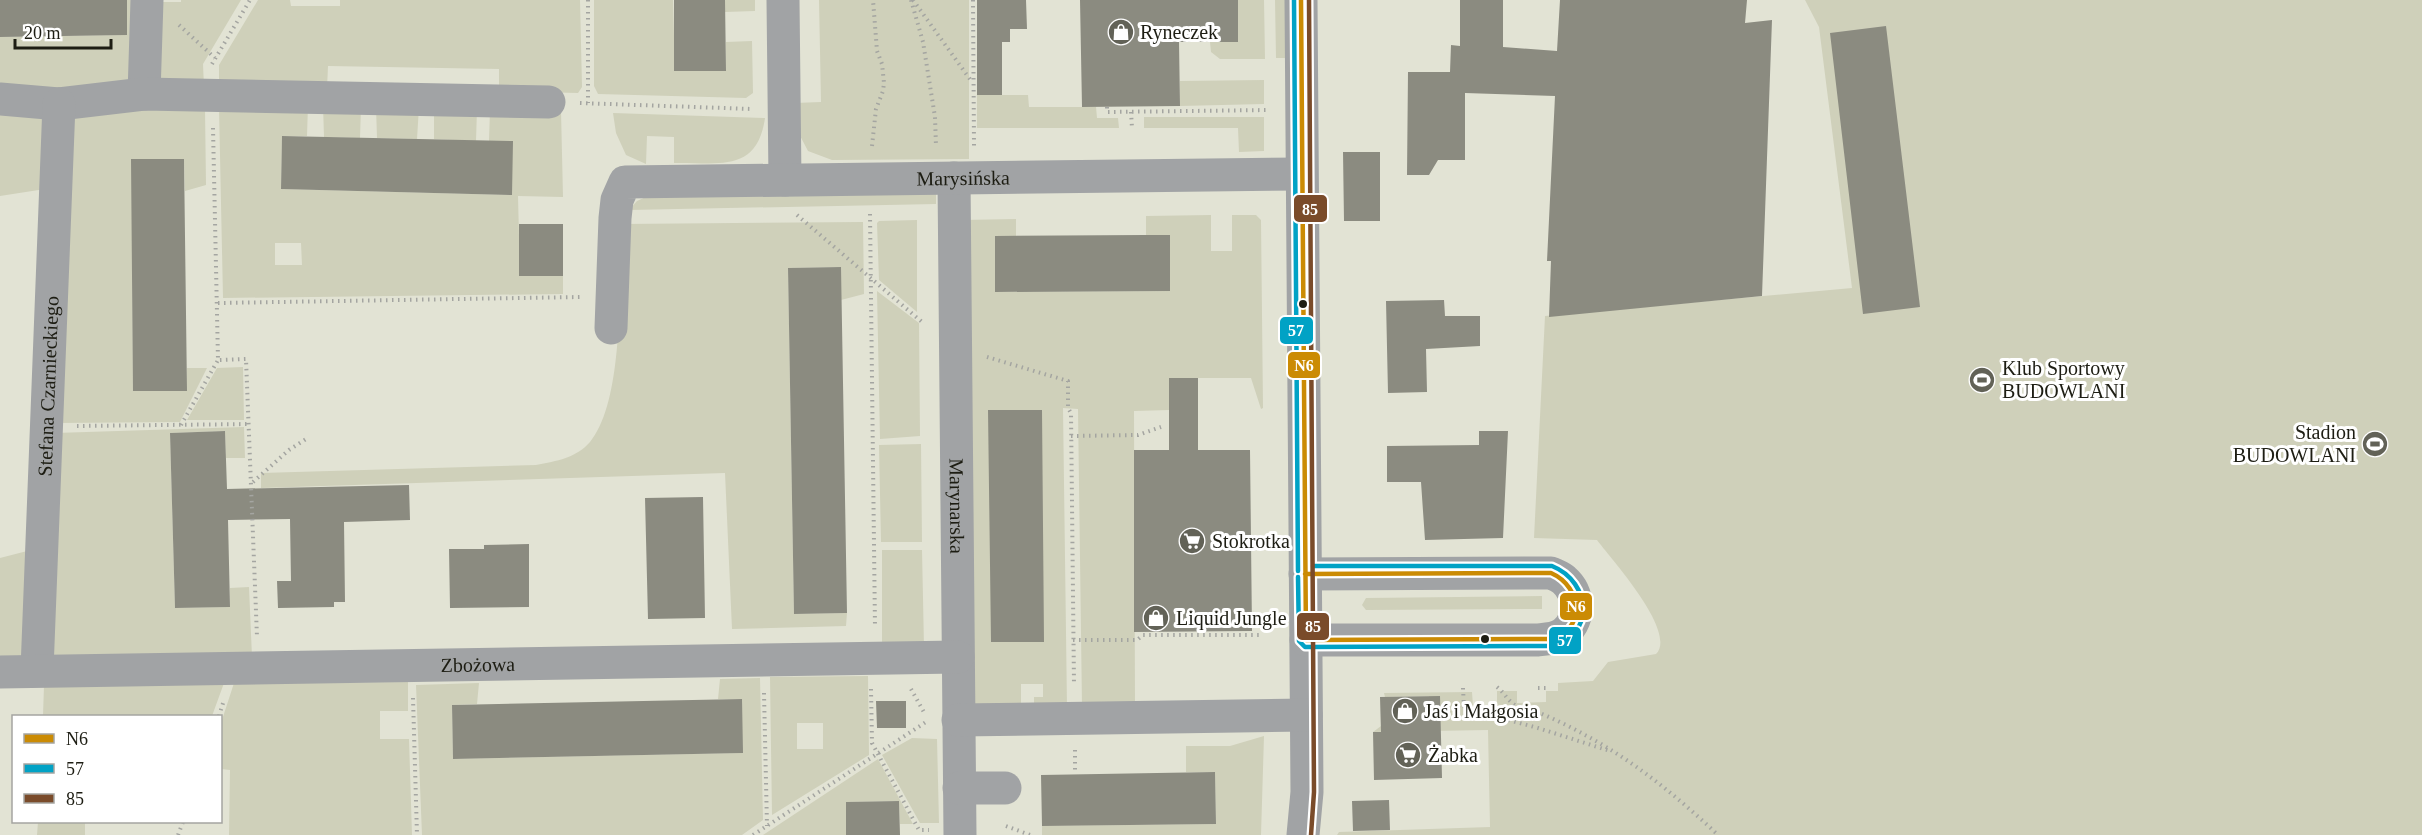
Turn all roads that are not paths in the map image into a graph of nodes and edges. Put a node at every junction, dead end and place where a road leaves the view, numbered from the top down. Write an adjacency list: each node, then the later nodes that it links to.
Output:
1 (147, 0): 4 (street)
2 (783, 0): 10 (street)
3 (1301, 0): 8 (street)
4 (144, 94): 6 (street); 7 (street)
5 (0, 99): 7 (street)
6 (549, 102)
7 (59, 104): 15 (street, Stefana Czarnieckiego)
8 (1301, 174): 9 (street, Marysińska); 12 (street)
9 (954, 178): 10 (street, Marysińska); 14 (street, Marynarska)
10 (785, 180): 11 (street, Marysińska)
11 (613, 312)
12 (1305, 574): 13 (street); 13 (street)
13 (1306, 640): 17 (street)
14 (958, 657): 15 (street, Zbożowa); 18 (street, Marynarska)
15 (37, 670): 16 (street, Zbożowa)
16 (0, 672)
17 (1306, 715): 18 (street); 22 (street)
18 (958, 720): 19 (street, Marynarska)
19 (959, 788): 20 (street); 21 (street, Marynarska)
20 (1005, 788)
21 (945, 833)
22 (1303, 835)

